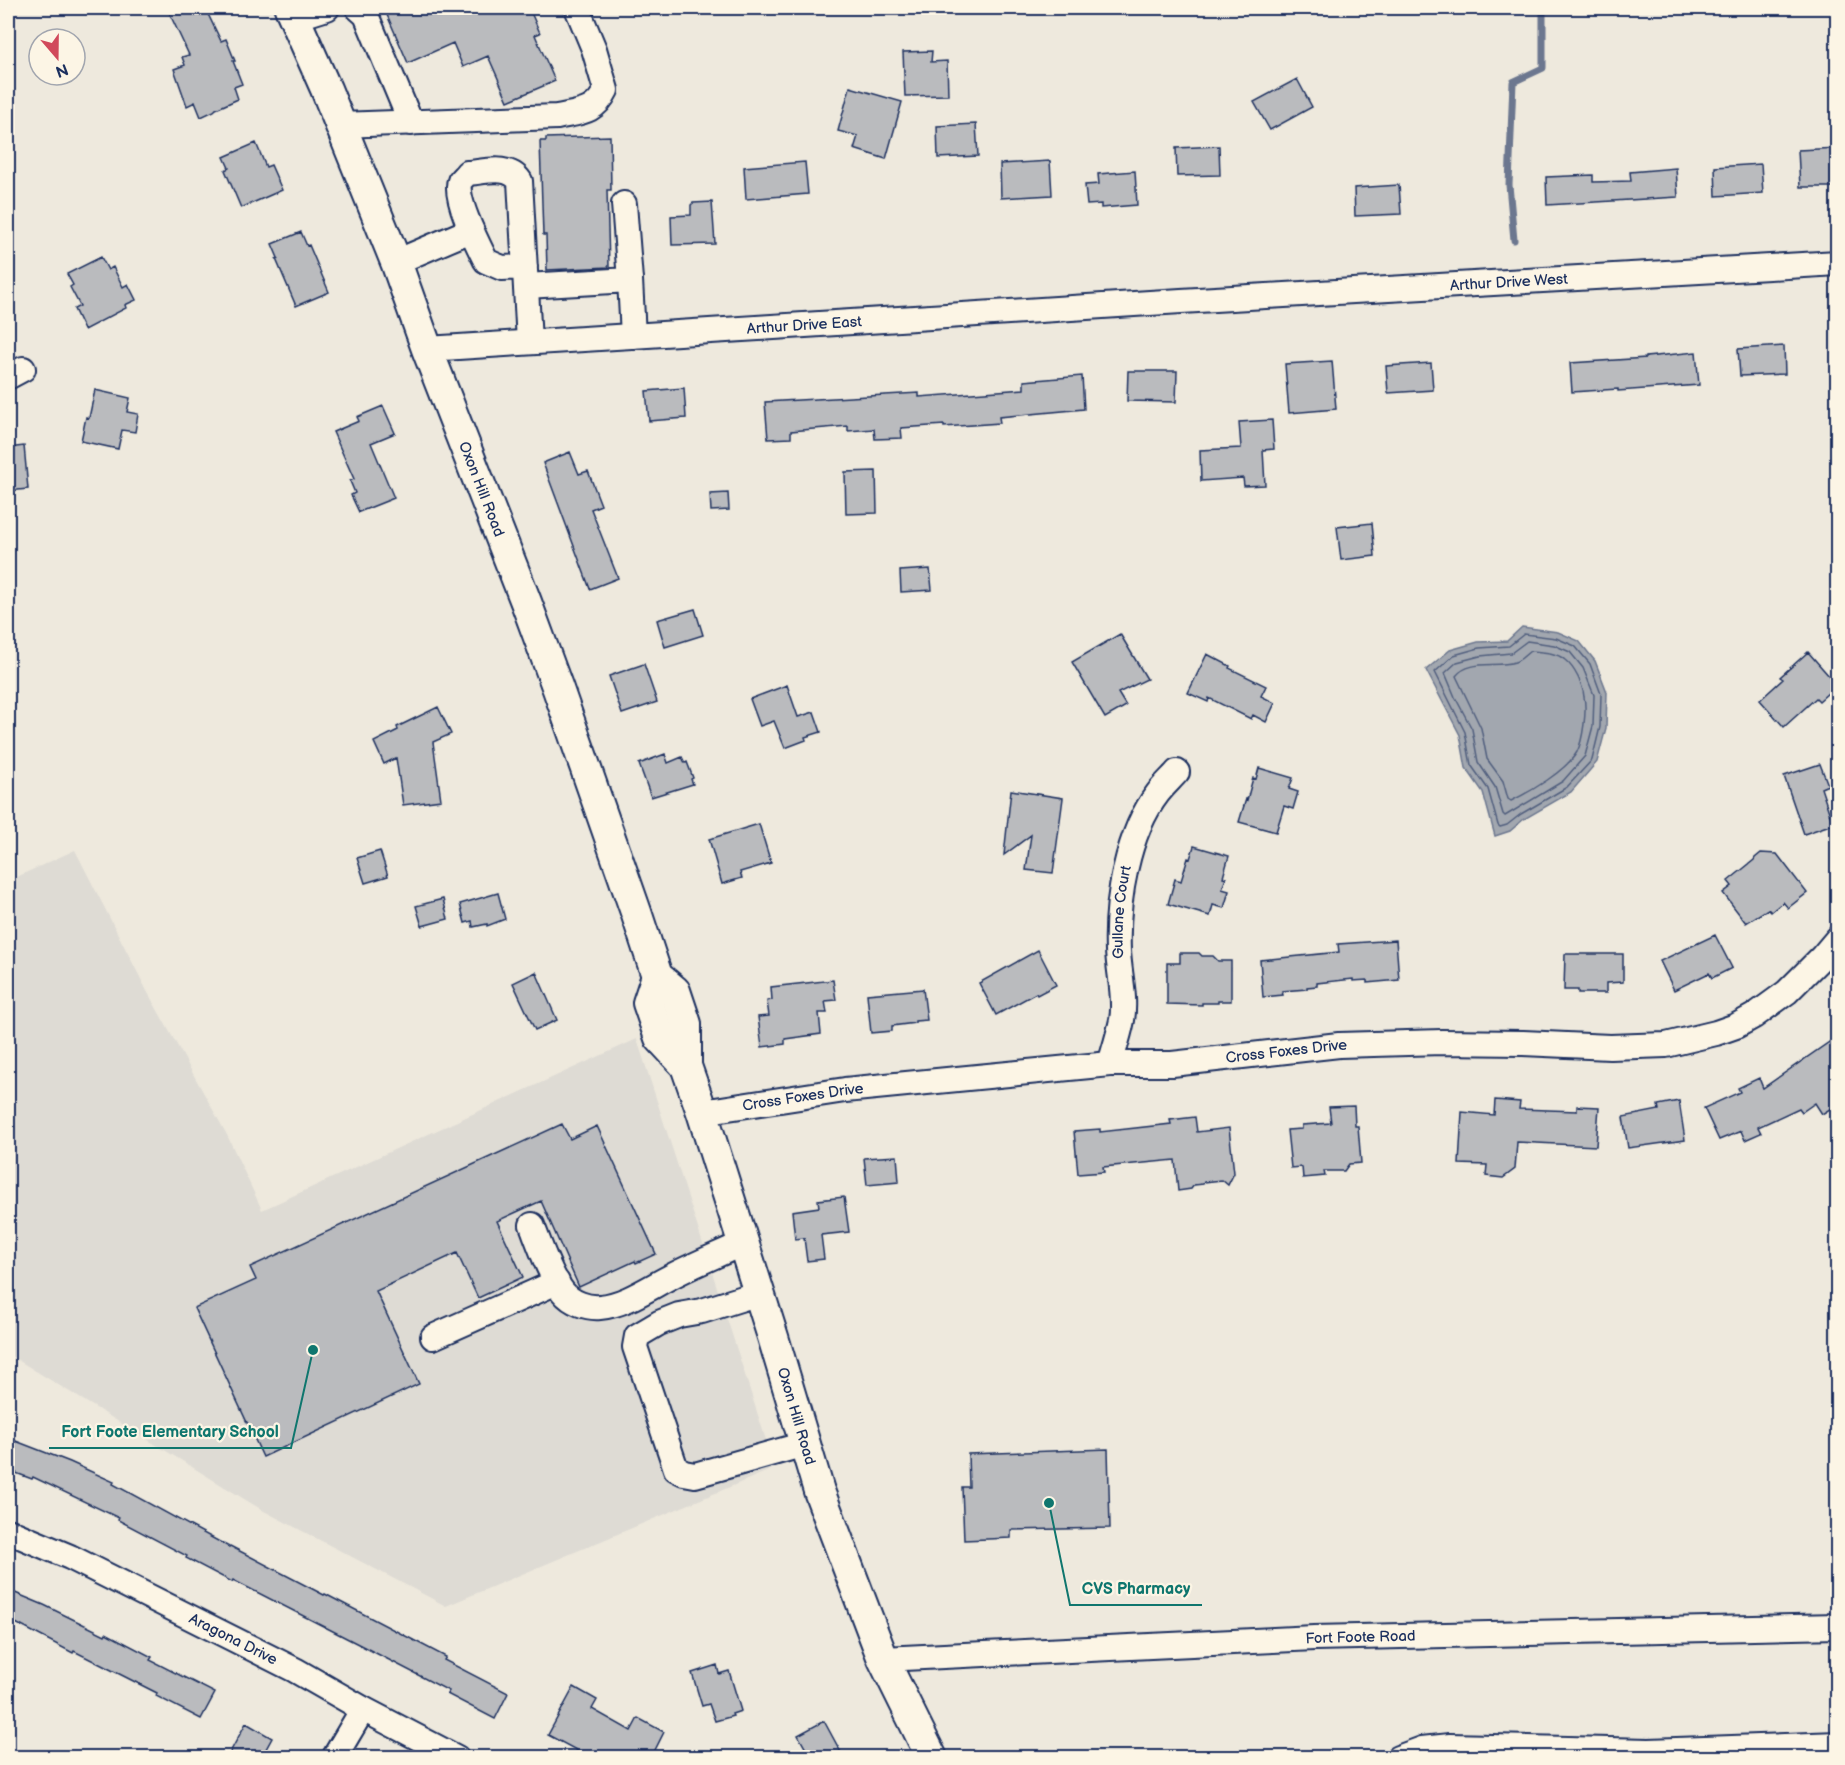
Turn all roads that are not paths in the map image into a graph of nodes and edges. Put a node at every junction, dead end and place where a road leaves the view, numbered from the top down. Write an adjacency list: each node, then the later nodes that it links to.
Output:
1 (327, 8): 4 (street)
2 (578, 8): 5 (street)
3 (362, 11): 5 (street)
4 (293, 13): 6 (main road, Oxon Hill Road)
5 (411, 123): 6 (street)
6 (340, 125): 9 (main road, Oxon Hill Road)
7 (624, 204): 12 (street)
8 (471, 230): 9 (street); 11 (street); 11 (street)
9 (396, 262): 16 (main road, Oxon Hill Road)
10 (1838, 263): 13 (street, Arthur Drive West)
11 (526, 277): 12 (street); 15 (street)
12 (630, 280): 14 (street)
13 (1181, 302): 14 (street, Arthur Drive East)
14 (633, 336): 15 (street, Arthur Drive East)
15 (529, 342): 16 (street, Arthur Drive East)
16 (427, 349): 20 (main road, Oxon Hill Road)
17 (1177, 772): 19 (street, Gullane Court)
18 (1838, 938): 19 (street, Cross Foxes Drive)
19 (1110, 1065): 20 (street, Cross Foxes Drive)
20 (702, 1112): 22 (main road, Oxon Hill Road)
21 (532, 1225): 23 (street)
22 (744, 1243): 23 (street); 24 (main road, Oxon Hill Road)
23 (557, 1282): 25 (street)
24 (759, 1293): 26 (main road, Oxon Hill Road); 26 (street)
25 (433, 1337)
26 (805, 1444): 29 (main road, Oxon Hill Road)
27 (8, 1531): 30 (street, Aragona Drive)
28 (1838, 1626): 29 (street, Fort Foote Road)
29 (884, 1659): 35 (main road, Oxon Hill Road)
30 (363, 1709): 33 (street); 34 (street, Aragona Drive)
31 (1838, 1744): 32 (street)
32 (1765, 1752): 36 (street)
33 (334, 1758)
34 (457, 1758)
35 (932, 1758)
36 (1398, 1758)

